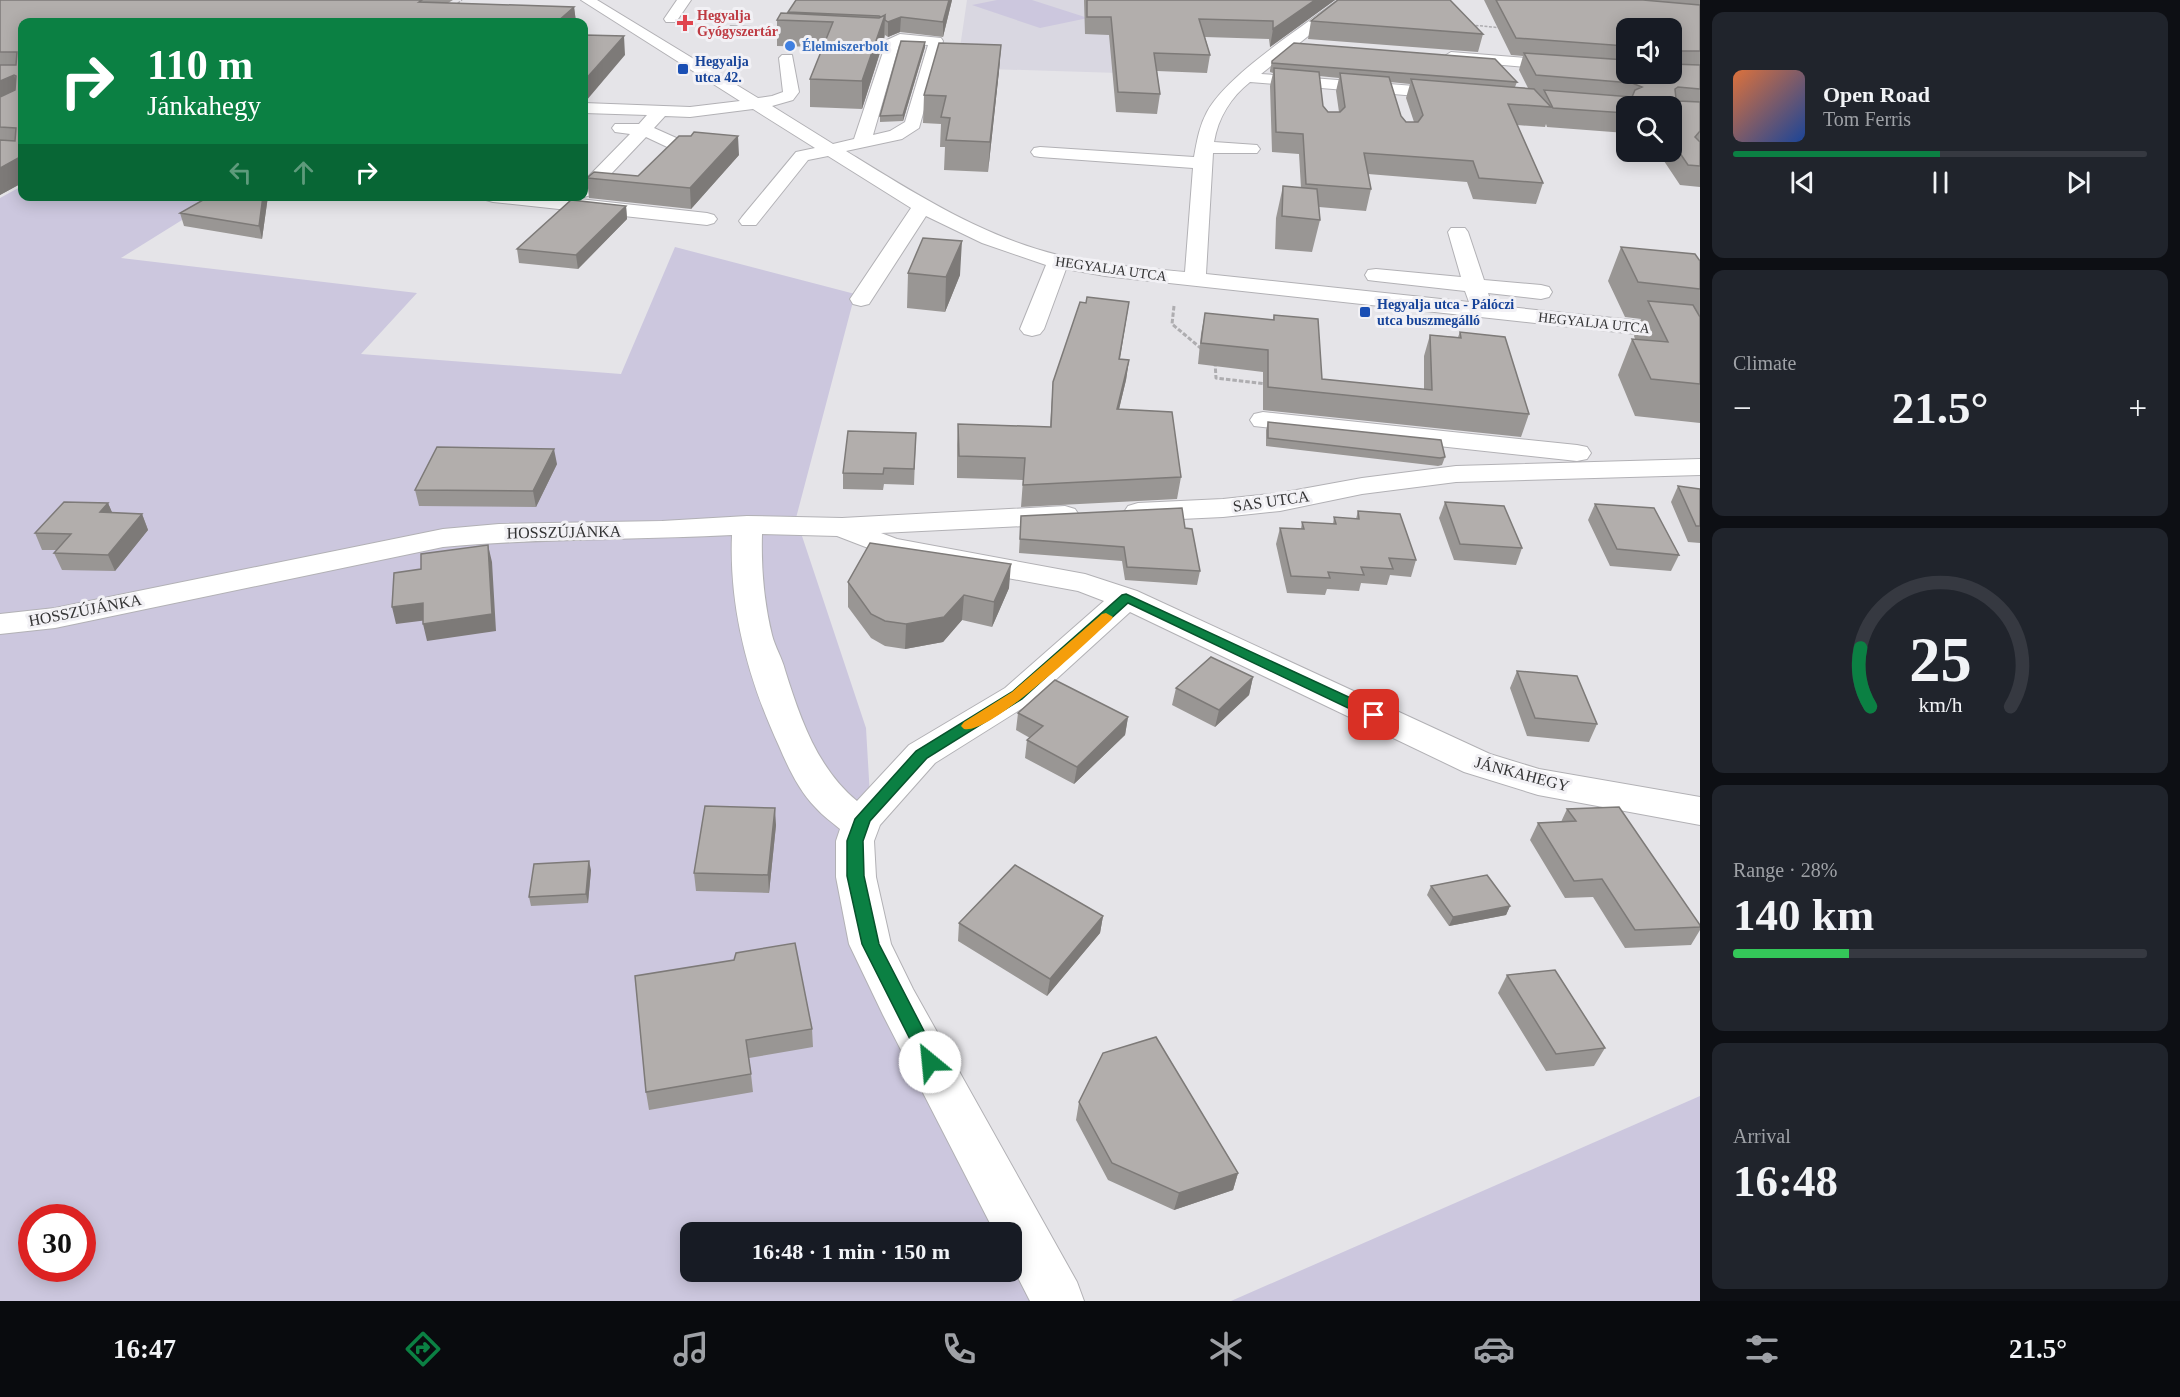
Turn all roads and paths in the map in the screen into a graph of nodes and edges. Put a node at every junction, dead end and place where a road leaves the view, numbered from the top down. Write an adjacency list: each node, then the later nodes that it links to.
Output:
1 (462, 0): 6 (path)
2 (684, 0): 7 (street)
3 (1346, 0): 14 (street)
4 (617, 3): 5 (street)
5 (588, 4): 24 (street, HEGYALJA UTCA)
6 (448, 10)
7 (671, 19)
8 (1472, 25): 9 (path)
9 (1507, 28)
10 (730, 30): 11 (street)
11 (833, 34)
12 (879, 37): 13 (street)
13 (900, 38): 31 (street); 31 (street)
14 (1290, 45): 15 (street); 19 (street)
15 (1314, 46)
16 (1441, 56): 18 (street)
17 (787, 58): 24 (street)
18 (1616, 70)
19 (1246, 77): 20 (street); 35 (street)
20 (1324, 83): 21 (street); 23 (street)
21 (1394, 89): 22 (street); 27 (street)
22 (1475, 95)
23 (1327, 104)
24 (756, 105): 26 (street); 33 (street, HEGYALJA UTCA)
25 (588, 108): 26 (street)
26 (660, 112): 30 (street)
27 (1400, 112)
28 (607, 127): 30 (street)
29 (1253, 128): 35 (street)
30 (643, 129): 32 (street); 36 (street)
31 (862, 141): 33 (street)
32 (686, 149)
33 (829, 149): 38 (street, HEGYALJA UTCA); 40 (street)
34 (1040, 152): 35 (street)
35 (1203, 155): 44 (street)
36 (588, 186)
37 (588, 194): 39 (street)
38 (922, 206): 42 (street, HEGYALJA UTCA); 47 (street)
39 (707, 219)
40 (749, 221)
41 (1458, 232): 45 (street)
42 (1058, 262): 44 (street, HEGYALJA UTCA); 49 (street)
43 (1376, 275): 45 (street)
44 (1186, 279): 48 (street, HEGYALJA UTCA); 51 (path)
45 (1474, 285): 46 (street); 48 (street)
46 (1541, 292)
47 (861, 299)
48 (1483, 311): 50 (street, HEGYALJA UTCA)
49 (1032, 329)
50 (1700, 334)
51 (1206, 354)
52 (1263, 420): 53 (street)
53 (1656, 467): 54 (street, SAS UTCA); 56 (street, SAS UTCA)
54 (1700, 467)
55 (747, 525): 56 (street, HOSSZÚJÁNKA); 58 (street, HOSSZÚJÁNKA); 60 (street)
56 (841, 526): 57 (street, HOSSZÚJÁNKA)
57 (1126, 598): 59 (street, JÁNKAHEGY); 60 (street)
58 (0, 624)
59 (1700, 811)
60 (860, 825): 61 (street)
61 (1058, 1301)

